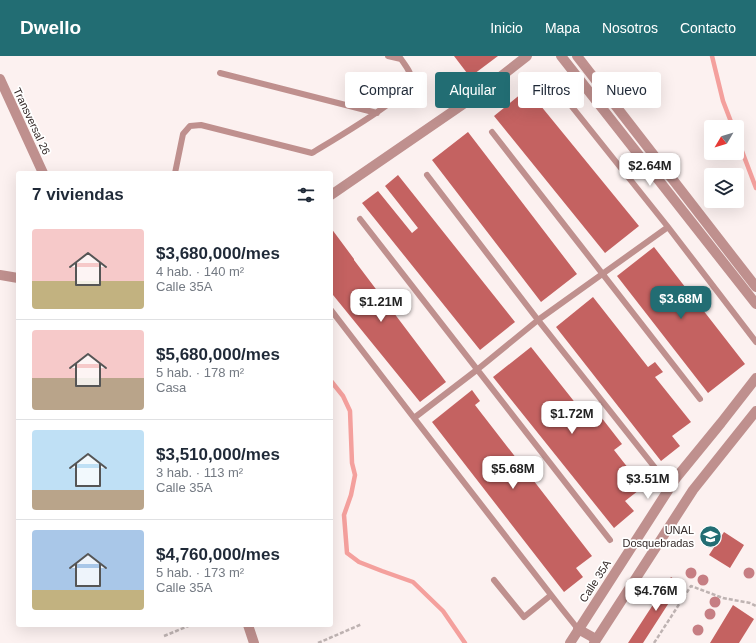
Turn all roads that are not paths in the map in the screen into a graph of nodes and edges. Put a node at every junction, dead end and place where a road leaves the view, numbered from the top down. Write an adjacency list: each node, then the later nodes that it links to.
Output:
1 (388, 56): 5 (lane)
2 (527, 56): 14 (street)
3 (561, 56): 21 (street)
4 (577, 56): 20 (street)
5 (400, 57): 9 (lane)
6 (220, 73): 9 (lane)
7 (0, 79): 11 (street, Transversal 26)
8 (573, 108): 16 (lane)
9 (377, 113): 12 (lane)
10 (492, 132): 17 (lane)
11 (42, 171)
12 (175, 171)
13 (427, 175): 23 (lane)
14 (333, 194)
15 (360, 220): 25 (lane)
16 (668, 227): 17 (lane); 24 (lane)
17 (602, 273): 23 (lane); 27 (lane)
18 (0, 275): 19 (street)
19 (16, 278)
20 (756, 287)
21 (756, 304)
22 (333, 313): 29 (lane)
23 (538, 320): 25 (lane); 30 (lane)
24 (756, 342)
25 (478, 370): 29 (lane); 31 (lane)
26 (756, 378): 35 (street, Calle 35A)
27 (700, 399)
28 (756, 411): 36 (street)
29 (414, 418): 33 (lane)
30 (656, 469)
31 (610, 540)
32 (494, 580): 33 (lane)
33 (551, 595): 35 (lane)
34 (249, 627): 37 (street)
35 (578, 629): 36 (street); 38 (street, Calle 35A)
36 (595, 641)
37 (254, 643)
38 (570, 643)

